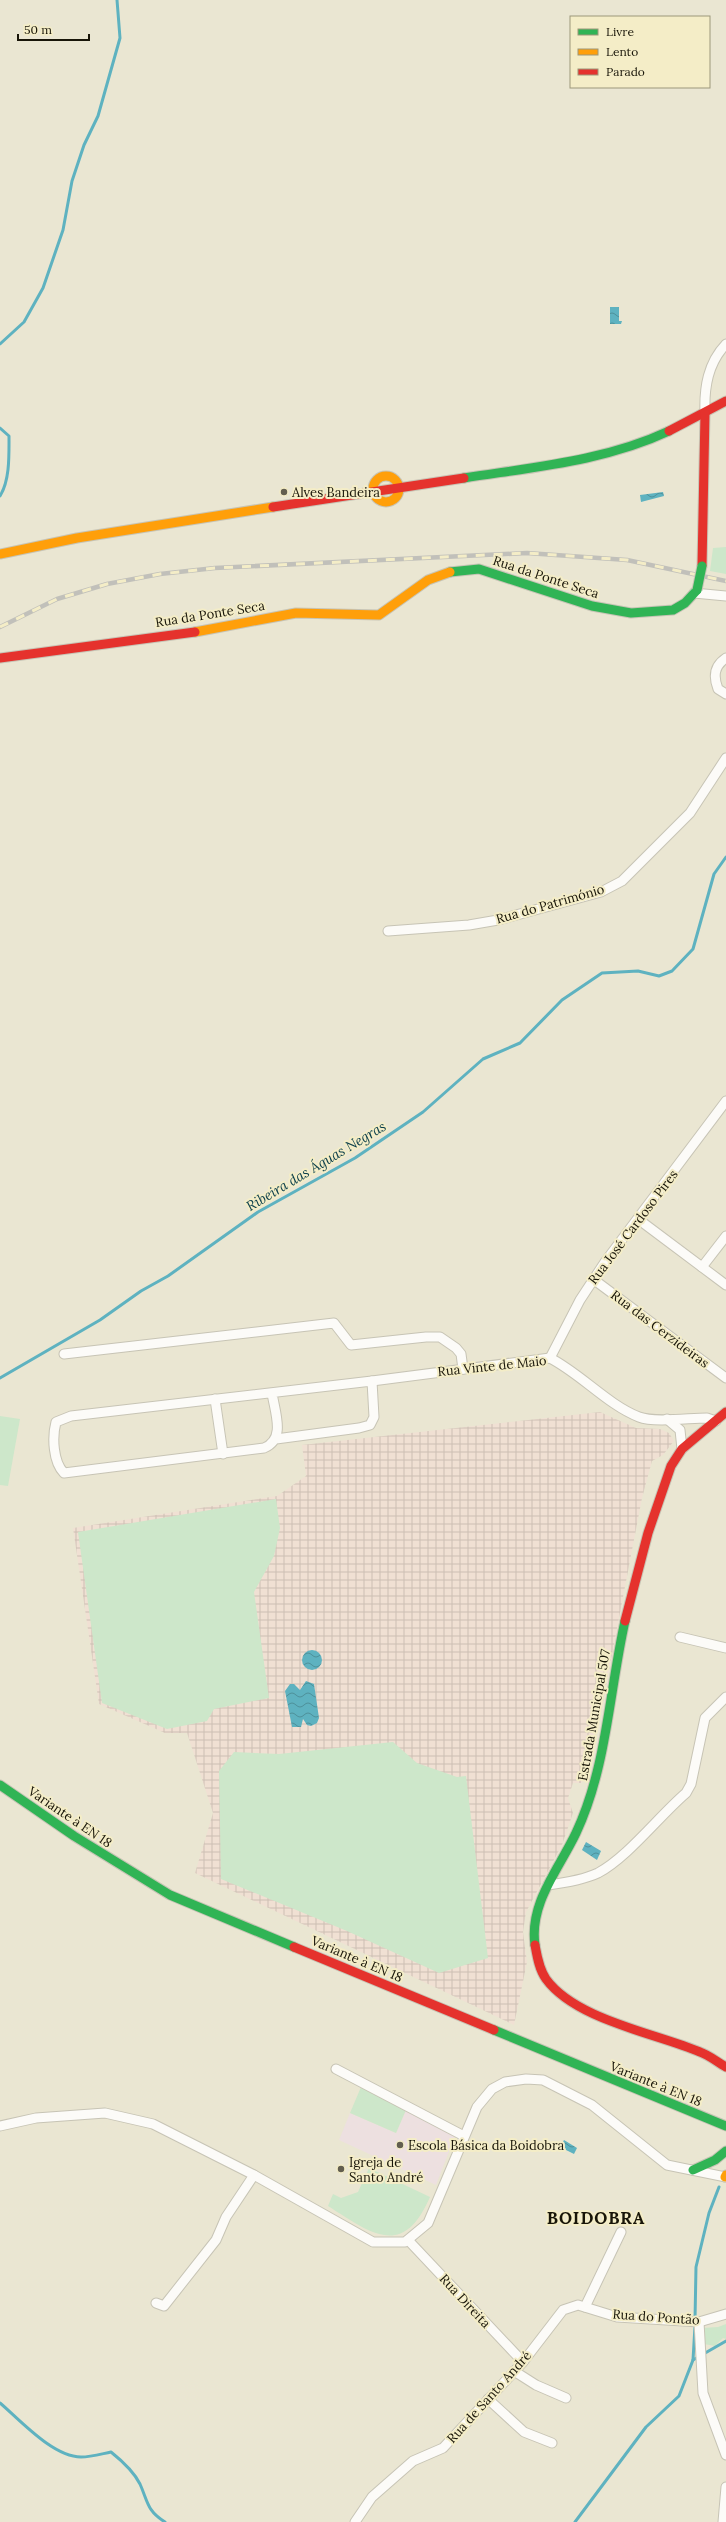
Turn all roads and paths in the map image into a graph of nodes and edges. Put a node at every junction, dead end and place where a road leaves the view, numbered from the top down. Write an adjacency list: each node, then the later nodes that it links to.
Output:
1 (726, 344): 3 (street)
2 (726, 401): 3 (street)
3 (705, 413): 4 (street); 7 (street, bridge)
4 (399, 488): 5 (street); 5 (street)
5 (372, 492): 6 (street)
6 (0, 554)
7 (696, 591): 8 (street); 9 (street, Rua da Ponte Seca)
8 (726, 596)
9 (0, 658)
10 (726, 658): 11 (street)
11 (726, 694)
12 (726, 758): 13 (street, Rua do Património)
13 (388, 931)
14 (726, 1101): 15 (street, Rua José Cardoso Pires)
15 (638, 1219): 17 (street); 18 (street, Rua José Cardoso Pires)
16 (726, 1236): 17 (street)
17 (702, 1267): 19 (street)
18 (593, 1280): 21 (street, Rua José Cardoso Pires); 23 (street, Rua das Cerzideiras)
19 (726, 1285)
20 (64, 1354): 22 (street)
21 (550, 1358): 22 (street, Rua Vinte de Maio); 28 (street, Rua Vinte de Maio)
22 (463, 1369): 24 (street, Rua Vinte de Maio)
23 (726, 1378)
24 (372, 1381): 25 (street, Rua Vinte de Maio); 30 (street)
25 (272, 1393): 26 (street, Rua Vinte de Maio); 30 (street)
26 (216, 1399): 32 (street); 32 (street, Rua Vinte de Maio)
27 (726, 1412): 29 (street, Estrada Municipal 507)
28 (667, 1419): 29 (street, Rua Vinte de Maio); 31 (street)
29 (716, 1421): 31 (street, Estrada Municipal 507)
30 (276, 1439): 32 (street)
31 (682, 1449): 37 (street, Estrada Municipal 507)
32 (223, 1454)
33 (680, 1637): 34 (street)
34 (726, 1648)
35 (726, 1697): 37 (street)
36 (0, 1785): 41 (street, Variante à EN 18)
37 (548, 1885): 38 (street, Estrada Municipal 507)
38 (726, 2066)
39 (336, 2069): 42 (street)
40 (0, 2126): 45 (street)
41 (724, 2126)
42 (464, 2136): 44 (street); 48 (street)
43 (726, 2150): 44 (street)
44 (693, 2170): 46 (street)
45 (254, 2175): 48 (street); 49 (street)
46 (726, 2176)
47 (621, 2232): 50 (street)
48 (408, 2240): 54 (street, Rua Direita)
49 (156, 2302)
50 (585, 2307): 51 (street, Rua do Pontão); 53 (street, Rua do Pontão)
51 (563, 2310): 54 (street, Rua de Santo André)
52 (726, 2314): 53 (street, Rua do Pontão)
53 (699, 2322): 59 (street)
54 (522, 2362): 55 (street, Rua de Santo André)
55 (514, 2371): 56 (street); 57 (street, Rua de Santo André)
56 (566, 2398)
57 (488, 2400): 58 (street); 61 (street, Rua de Santo André)
58 (552, 2443)
59 (726, 2455)
60 (726, 2487): 62 (street)
61 (355, 2522)
62 (723, 2522)

